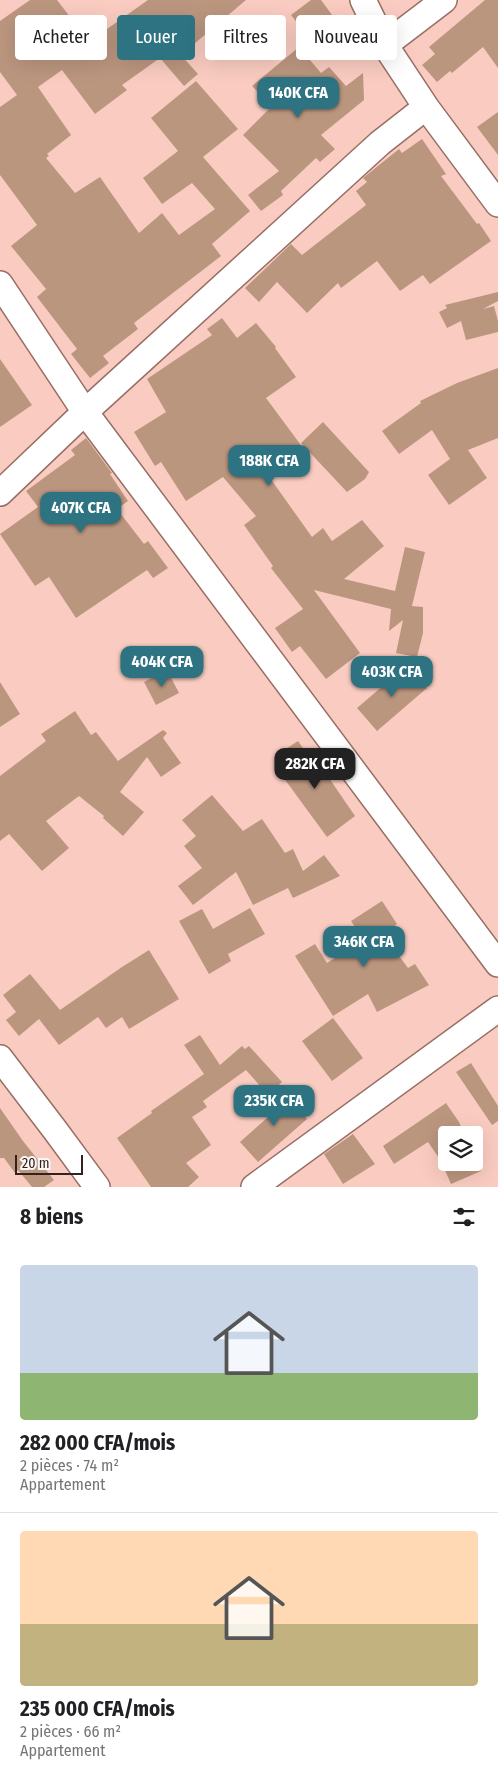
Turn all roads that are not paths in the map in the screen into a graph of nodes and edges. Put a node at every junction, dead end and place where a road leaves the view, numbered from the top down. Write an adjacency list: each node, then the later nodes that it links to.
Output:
1 (363, 0): 3 (street)
2 (444, 0): 4 (street)
3 (370, 15)
4 (397, 36)
5 (395, 60): 6 (street)
6 (426, 107): 7 (street); 9 (street)
7 (498, 204)
8 (0, 284): 9 (street)
9 (85, 412): 10 (street); 11 (street)
10 (0, 493)
11 (498, 964)
12 (498, 1009): 15 (street)
13 (0, 1058): 14 (street)
14 (97, 1187)
15 (254, 1187)

